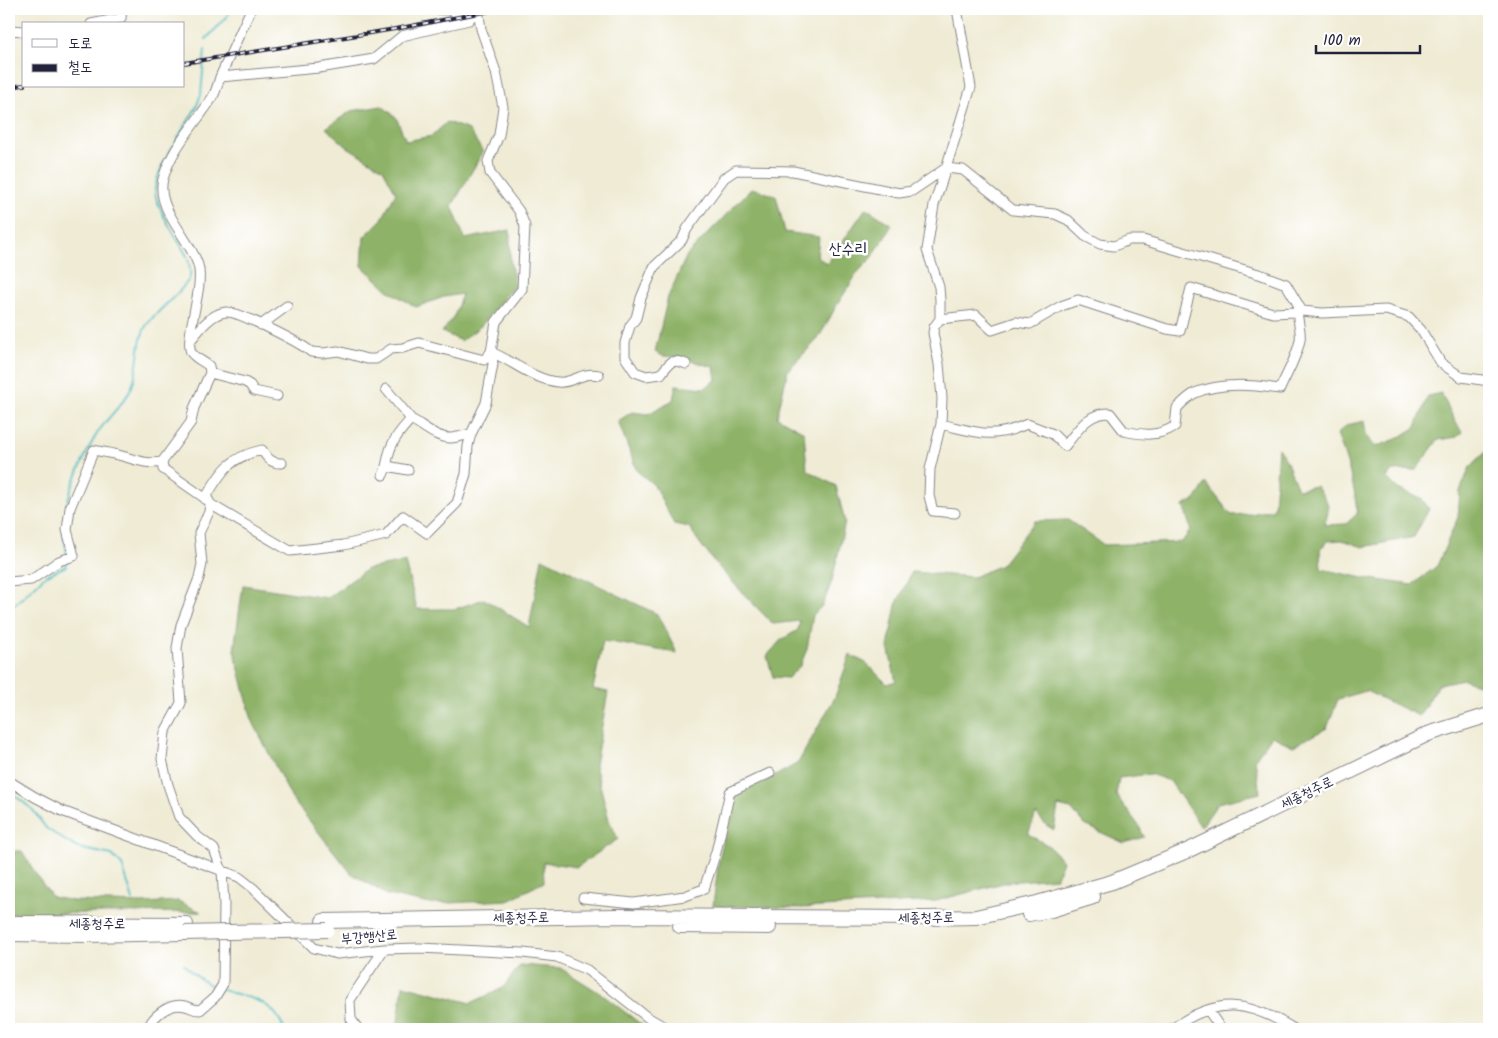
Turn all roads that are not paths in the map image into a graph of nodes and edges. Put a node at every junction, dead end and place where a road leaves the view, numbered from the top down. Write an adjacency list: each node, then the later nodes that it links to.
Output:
1 (122, 9): 7 (street)
2 (251, 9): 10 (street)
3 (427, 9): 6 (street)
4 (477, 9): 6 (street); 17 (street)
5 (957, 9): 11 (street)
6 (469, 20): 10 (street)
7 (101, 22)
8 (9, 30): 9 (street)
9 (22, 31)
10 (220, 77): 16 (street)
11 (946, 168): 13 (street); 14 (street); 18 (street)
12 (286, 306): 15 (street)
13 (1297, 309): 14 (street); 21 (street); 25 (street)
14 (940, 319): 25 (street)
15 (261, 325): 16 (street); 17 (street)
16 (190, 341): 19 (street)
17 (491, 352): 20 (street); 26 (street)
18 (686, 364)
19 (210, 373): 23 (street); 27 (street)
20 (599, 375)
21 (1489, 381)
22 (386, 389): 24 (street)
23 (277, 396)
24 (411, 419): 26 (street); 29 (street)
25 (941, 424): 33 (street)
26 (471, 434): 32 (street)
27 (162, 462): 32 (street); 34 (street)
28 (282, 463): 32 (street)
29 (387, 466): 30 (street); 31 (street)
30 (408, 470)
31 (383, 476)
32 (208, 502): 39 (street)
33 (955, 513)
34 (9, 582)
35 (1489, 715): 42 (highway, 세종청주로)
36 (1489, 722): 42 (highway, 세종청주로)
37 (770, 773): 40 (street)
38 (9, 782): 39 (street, 부강행산로)
39 (222, 871): 45 (street, 부강행산로); 47 (street)
40 (583, 898)
41 (9, 923): 43 (highway, 세종청주로)
42 (325, 926): 43 (highway, bridge)
43 (185, 929): 44 (highway, 세종청주로)
44 (9, 934)
45 (384, 949): 48 (street); 49 (street, 부강행산로)
46 (1208, 1010): 50 (street); 51 (street); 52 (street)
47 (148, 1029)
48 (358, 1029)
49 (668, 1029)
50 (1172, 1029)
51 (1221, 1029)
52 (1294, 1029)

